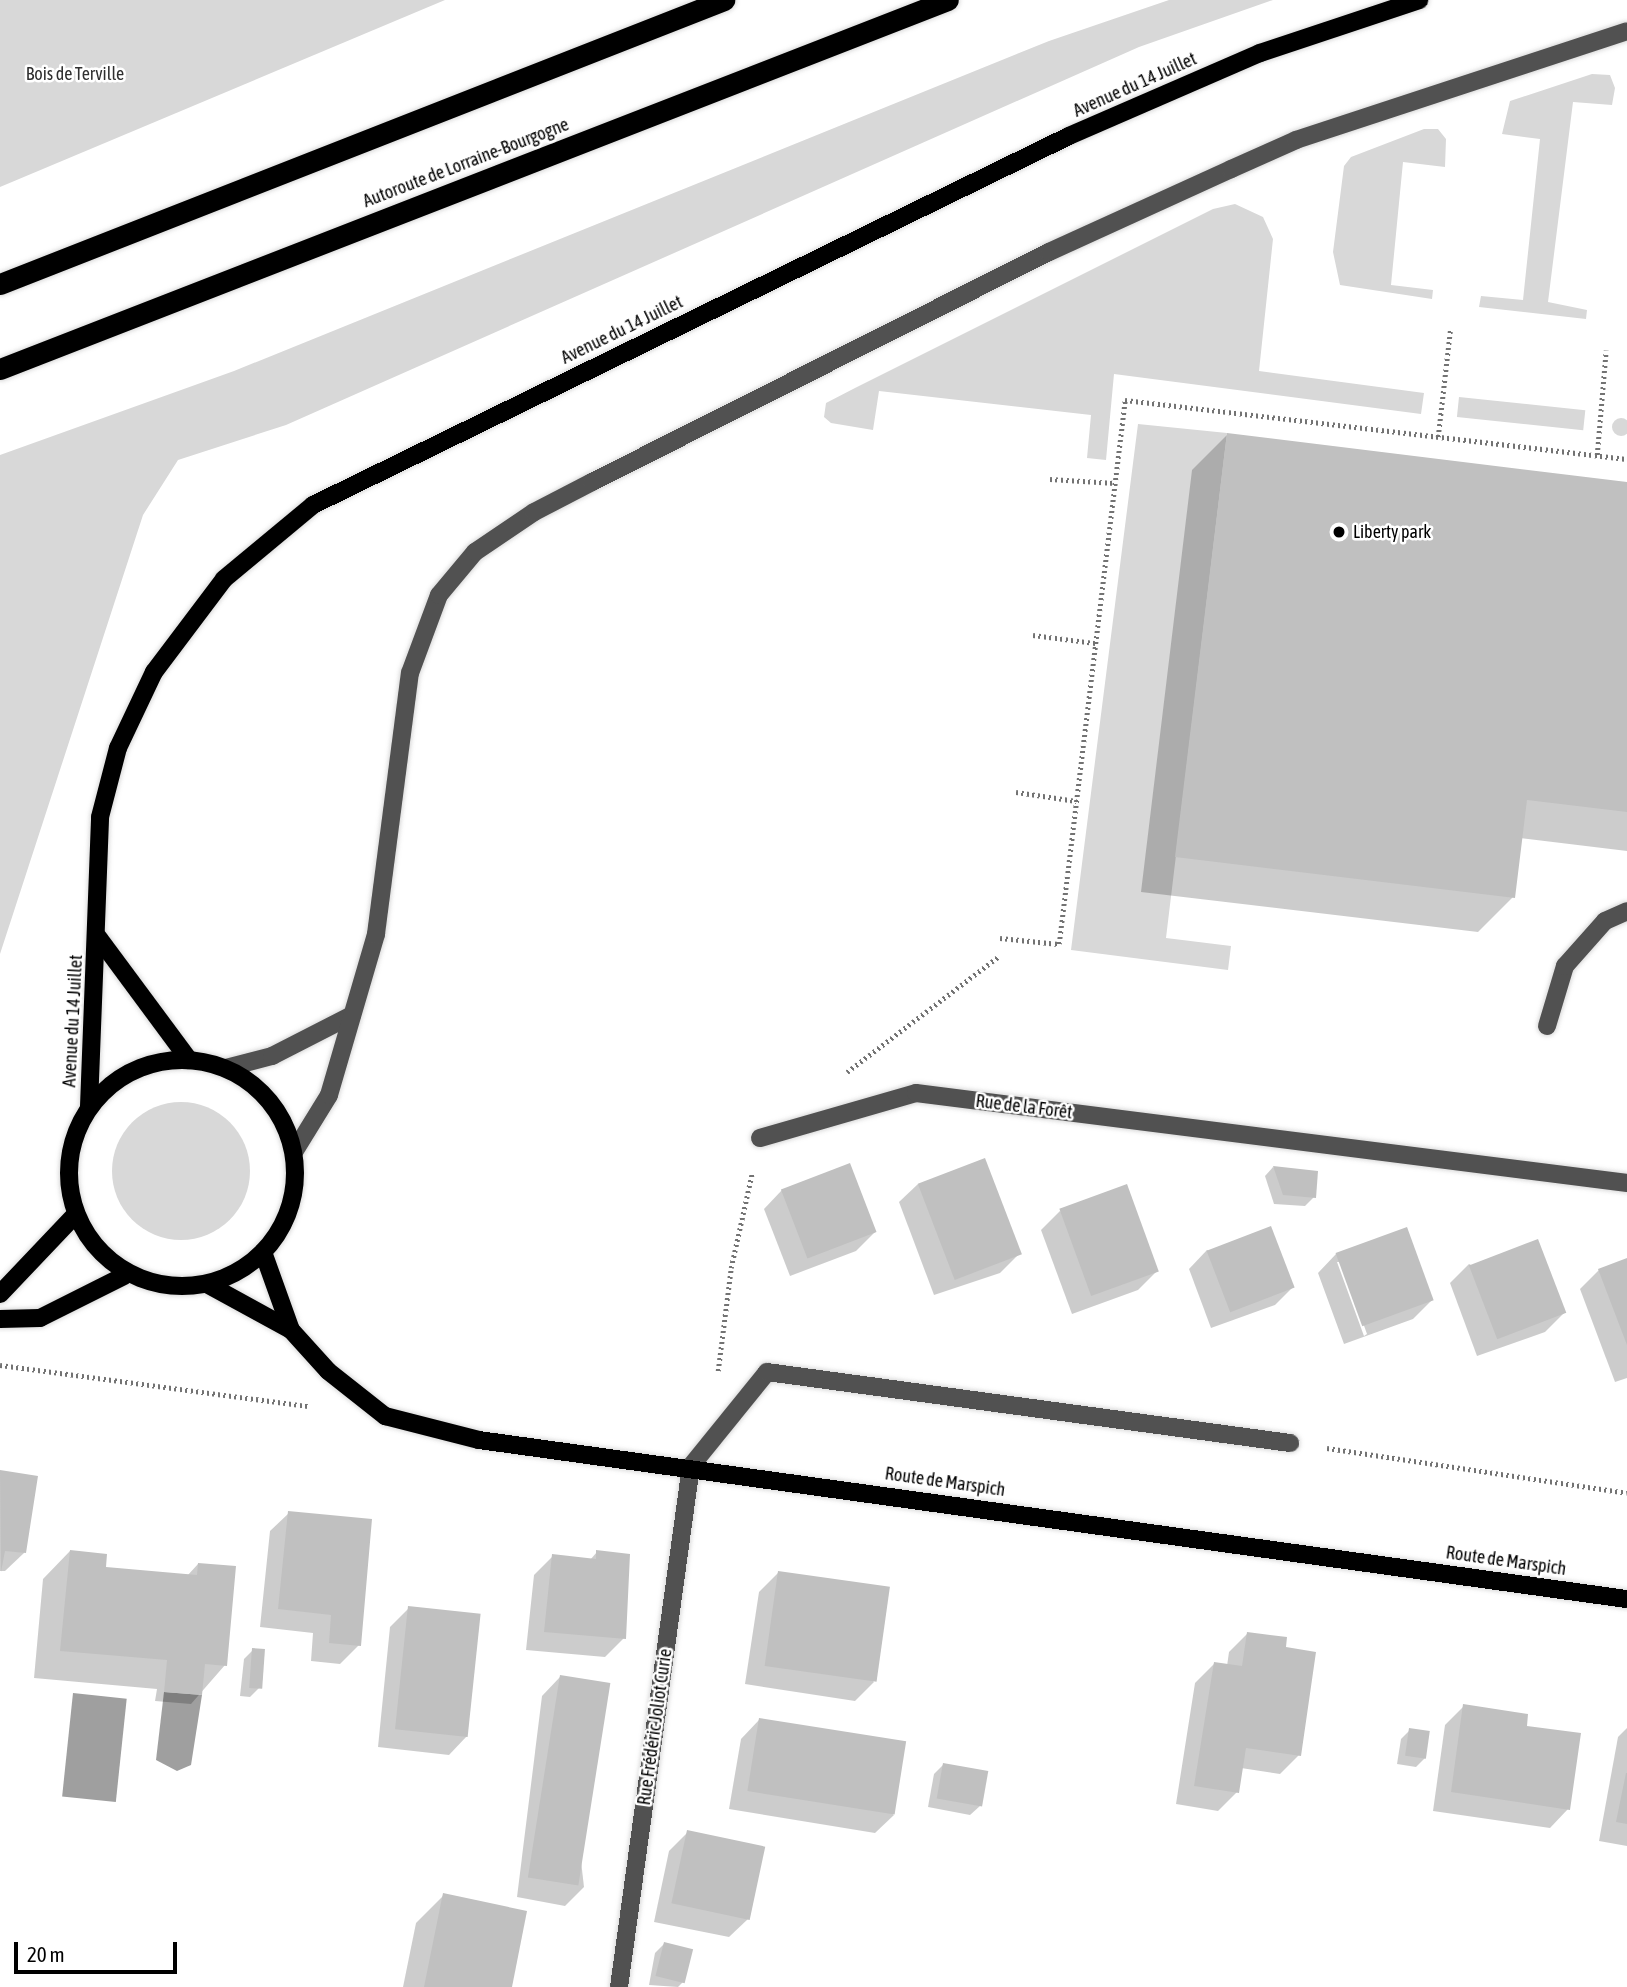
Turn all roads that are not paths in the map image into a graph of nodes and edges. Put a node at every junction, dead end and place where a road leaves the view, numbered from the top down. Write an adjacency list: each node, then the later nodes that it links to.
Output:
1 (724, 0): 5 (highway)
2 (948, 0): 6 (highway, Autoroute de Lorraine-Bourgogne)
3 (1419, 0): 8 (main road, Avenue du 14 Juillet)
4 (1627, 31): 9 (street)
5 (0, 284)
6 (0, 369)
7 (1627, 911): 10 (street)
8 (98, 937): 11 (main road, Avenue du 14 Juillet); 13 (main road, Avenue du 14 Juillet)
9 (352, 1015): 12 (street); 15 (street)
10 (1547, 1026)
11 (189, 1059): 12 (main road); 13 (main road)
12 (226, 1068): 15 (main road)
13 (89, 1106): 17 (main road)
14 (760, 1138): 16 (street, Rue de la Forêt)
15 (294, 1152): 18 (main road)
16 (1627, 1182)
17 (75, 1214): 19 (main road); 21 (main road)
18 (263, 1252): 20 (main road); 23 (main road)
19 (124, 1276): 20 (main road); 22 (main road)
20 (207, 1284): 23 (main road)
21 (0, 1294)
22 (0, 1319)
23 (291, 1330): 25 (main road, Route de Marspich)
24 (1290, 1443): 25 (street)
25 (691, 1466): 26 (main road, Route de Marspich); 27 (street, Rue Frédéric Joliot Curie)
26 (1627, 1599)
27 (619, 1987)

